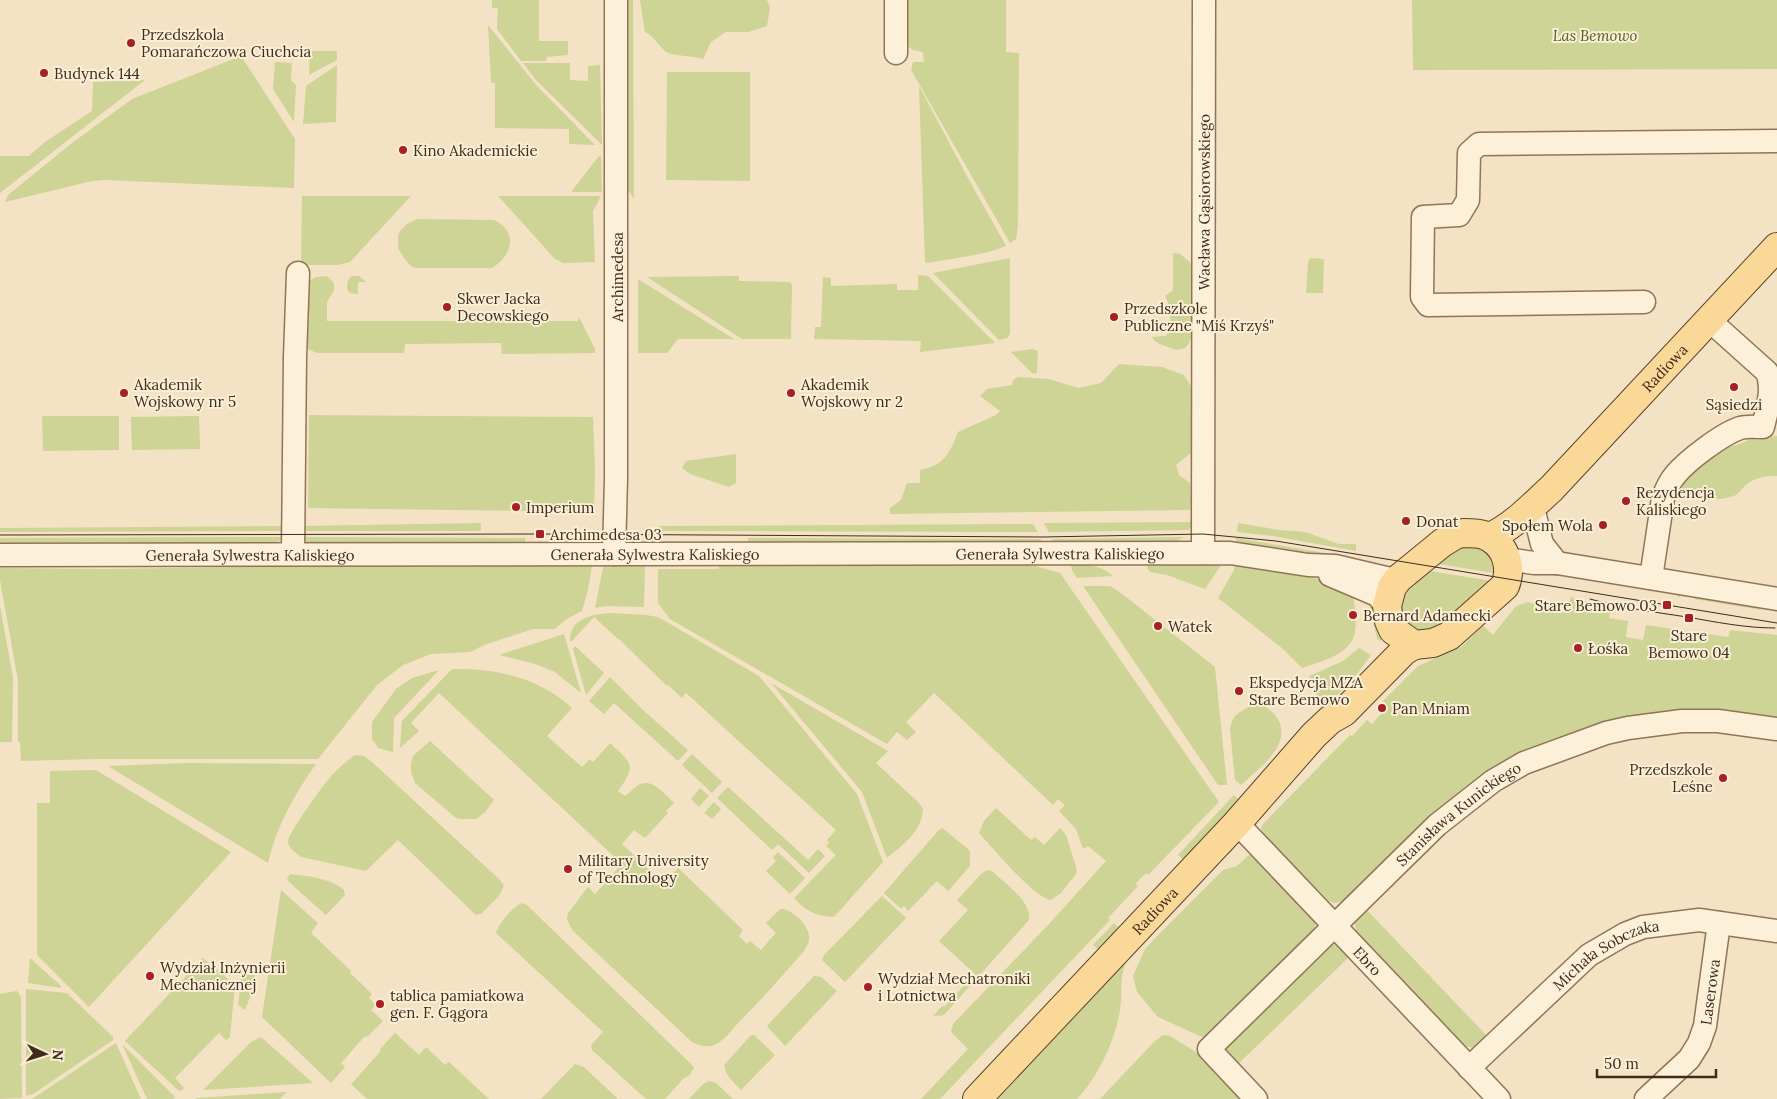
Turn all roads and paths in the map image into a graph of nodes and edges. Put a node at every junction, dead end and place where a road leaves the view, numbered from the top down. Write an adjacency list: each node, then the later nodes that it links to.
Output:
1 (616, 0): 15 (street, Archimedesa)
2 (896, 0): 4 (street)
3 (1204, 0): 14 (street, Wacława Gąsiorowskiego)
4 (896, 53)
5 (1777, 141): 8 (street)
6 (1777, 247): 9 (main road, Radiowa)
7 (298, 272): 13 (street)
8 (1644, 302)
9 (1709, 320): 10 (street); 11 (main road, Radiowa)
10 (1770, 428): 20 (street)
11 (1551, 489): 12 (main road, Radiowa); 17 (main road, Radiowa)
12 (1535, 516): 17 (main road, Radiowa); 18 (street)
13 (293, 553): 15 (street, Generała Sylwestra Kaliskiego); 16 (street, Generała Sylwestra Kaliskiego)
14 (1203, 553): 15 (street, Generała Sylwestra Kaliskiego); 19 (street, Generała Sylwestra Kaliskiego)
15 (614, 554)
16 (0, 555)
17 (1503, 557): 18 (street); 21 (main road); 23 (main road)
18 (1557, 563): 20 (street)
19 (1308, 565): 21 (street, Generała Sylwestra Kaliskiego); 23 (street, Generała Sylwestra Kaliskiego)
20 (1650, 578): 22 (street)
21 (1398, 579): 23 (main road)
22 (1777, 599)
23 (1398, 627): 25 (main road, Radiowa)
24 (1777, 729): 27 (street, Stanisława Kunickiego)
25 (1237, 823): 27 (street, Ebro); 30 (main road, Radiowa)
26 (1719, 923): 28 (street, Michała Sobczaka); 29 (street, Michała Sobczaka); 33 (street, Laserowa)
27 (1335, 926): 29 (street, Ebro); 31 (street, Stanisława Kunickiego)
28 (1777, 931)
29 (1469, 1068): 32 (street, Ebro)
30 (977, 1099)
31 (1256, 1099)
32 (1499, 1099)
33 (1646, 1099)

